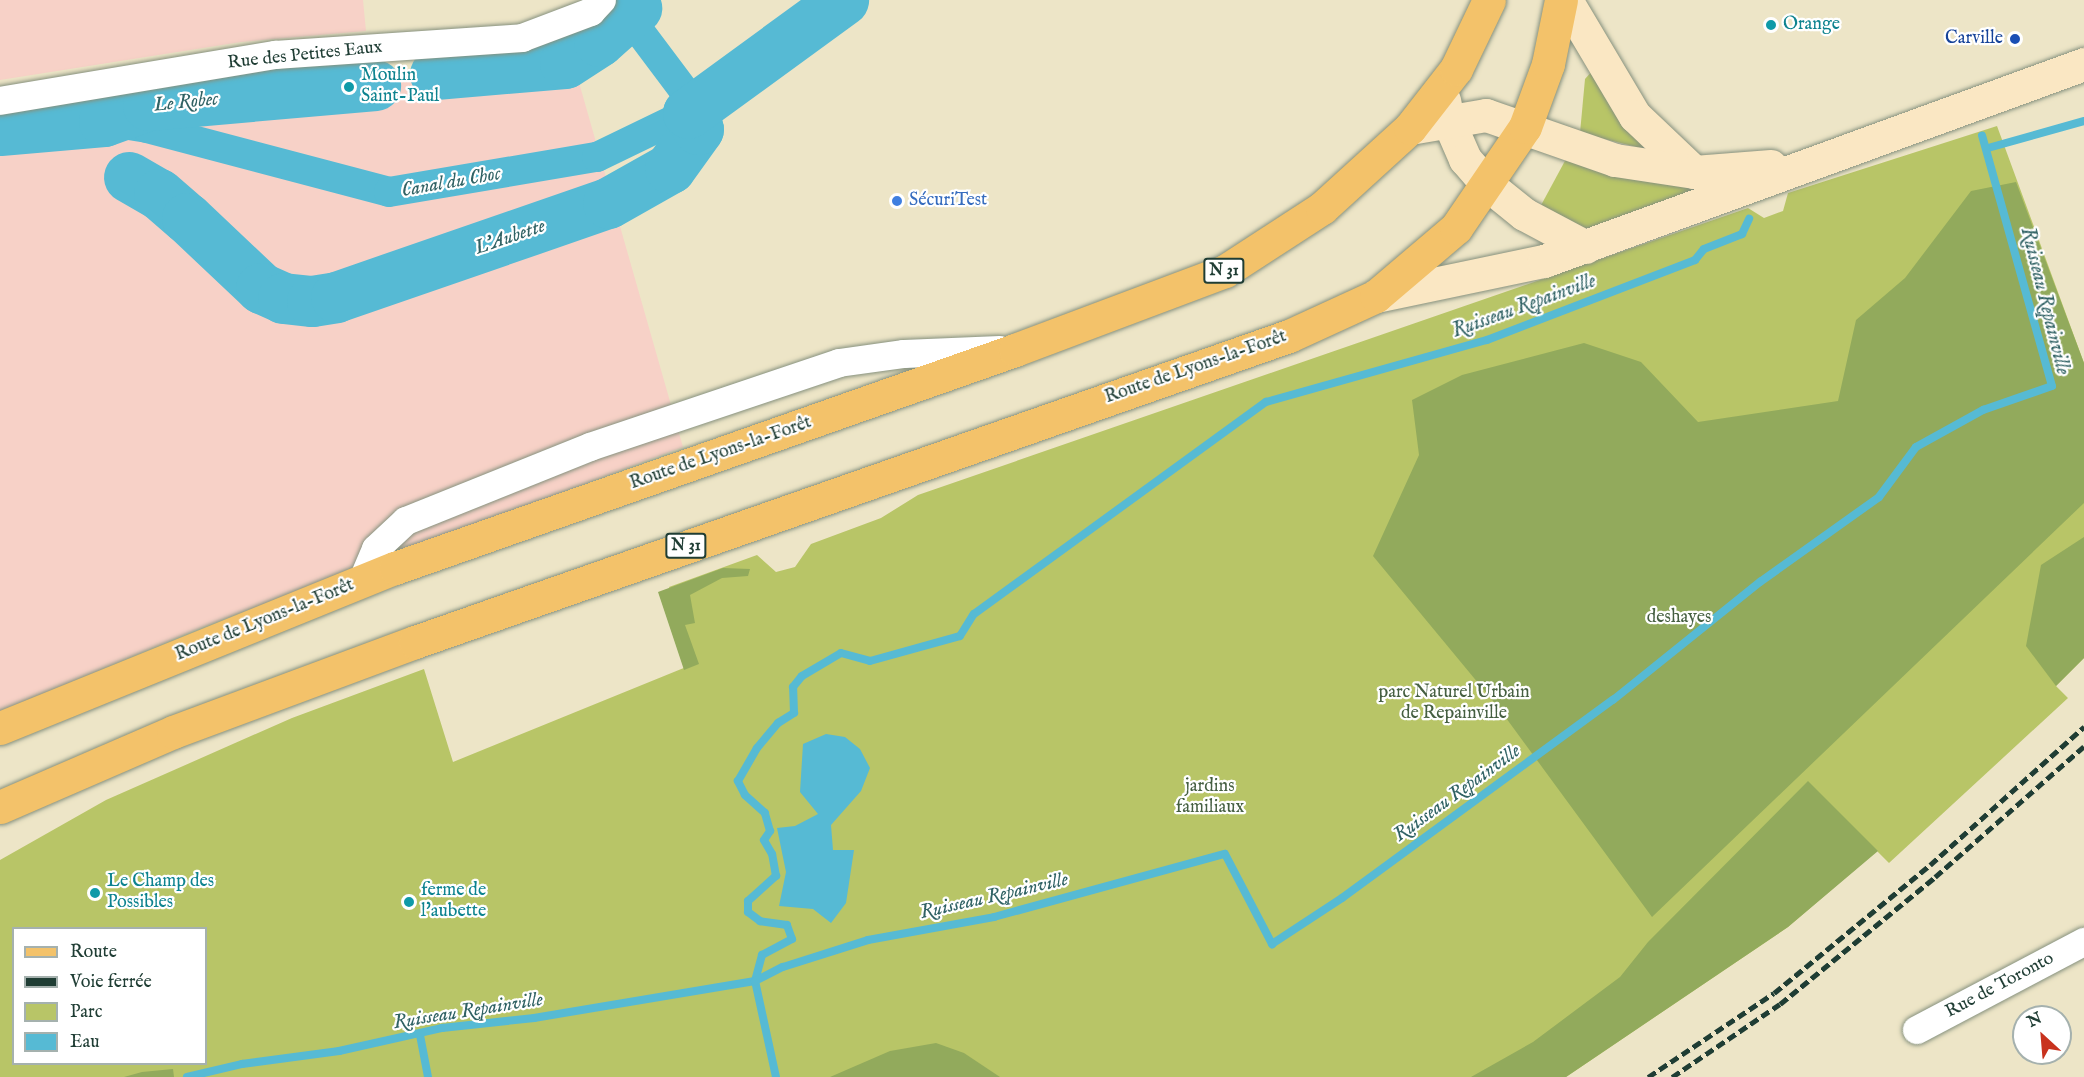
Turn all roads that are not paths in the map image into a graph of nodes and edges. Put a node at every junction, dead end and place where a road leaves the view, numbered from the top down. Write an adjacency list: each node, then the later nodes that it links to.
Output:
1 (602, 0): 5 (street, Rue des Petites Eaux)
2 (1489, 0): 6 (main road, N 31)
3 (1563, 0): 7 (main road, N 31); 9 (main road)
4 (2084, 64): 8 (main road)
5 (0, 101)
6 (1445, 106): 7 (main road); 10 (main road); 13 (main road, Route de Lyons-la-Forêt / N 31)
7 (1525, 127): 9 (main road); 10 (main road, N 31)
8 (1808, 163): 9 (main road); 11 (main road)
9 (1695, 172)
10 (1488, 186): 11 (main road); 12 (main road, N 31)
11 (1586, 247): 12 (main road)
12 (1376, 296): 16 (main road, Route de Lyons-la-Forêt / N 31)
13 (1015, 350): 14 (main road, Route de Lyons-la-Forêt / N 31); 14 (street)
14 (362, 582): 15 (main road, Route de Lyons-la-Forêt / N 31)
15 (0, 728)
16 (0, 807)
17 (2084, 942): 18 (street, Rue de Toronto)
18 (1917, 1030)

